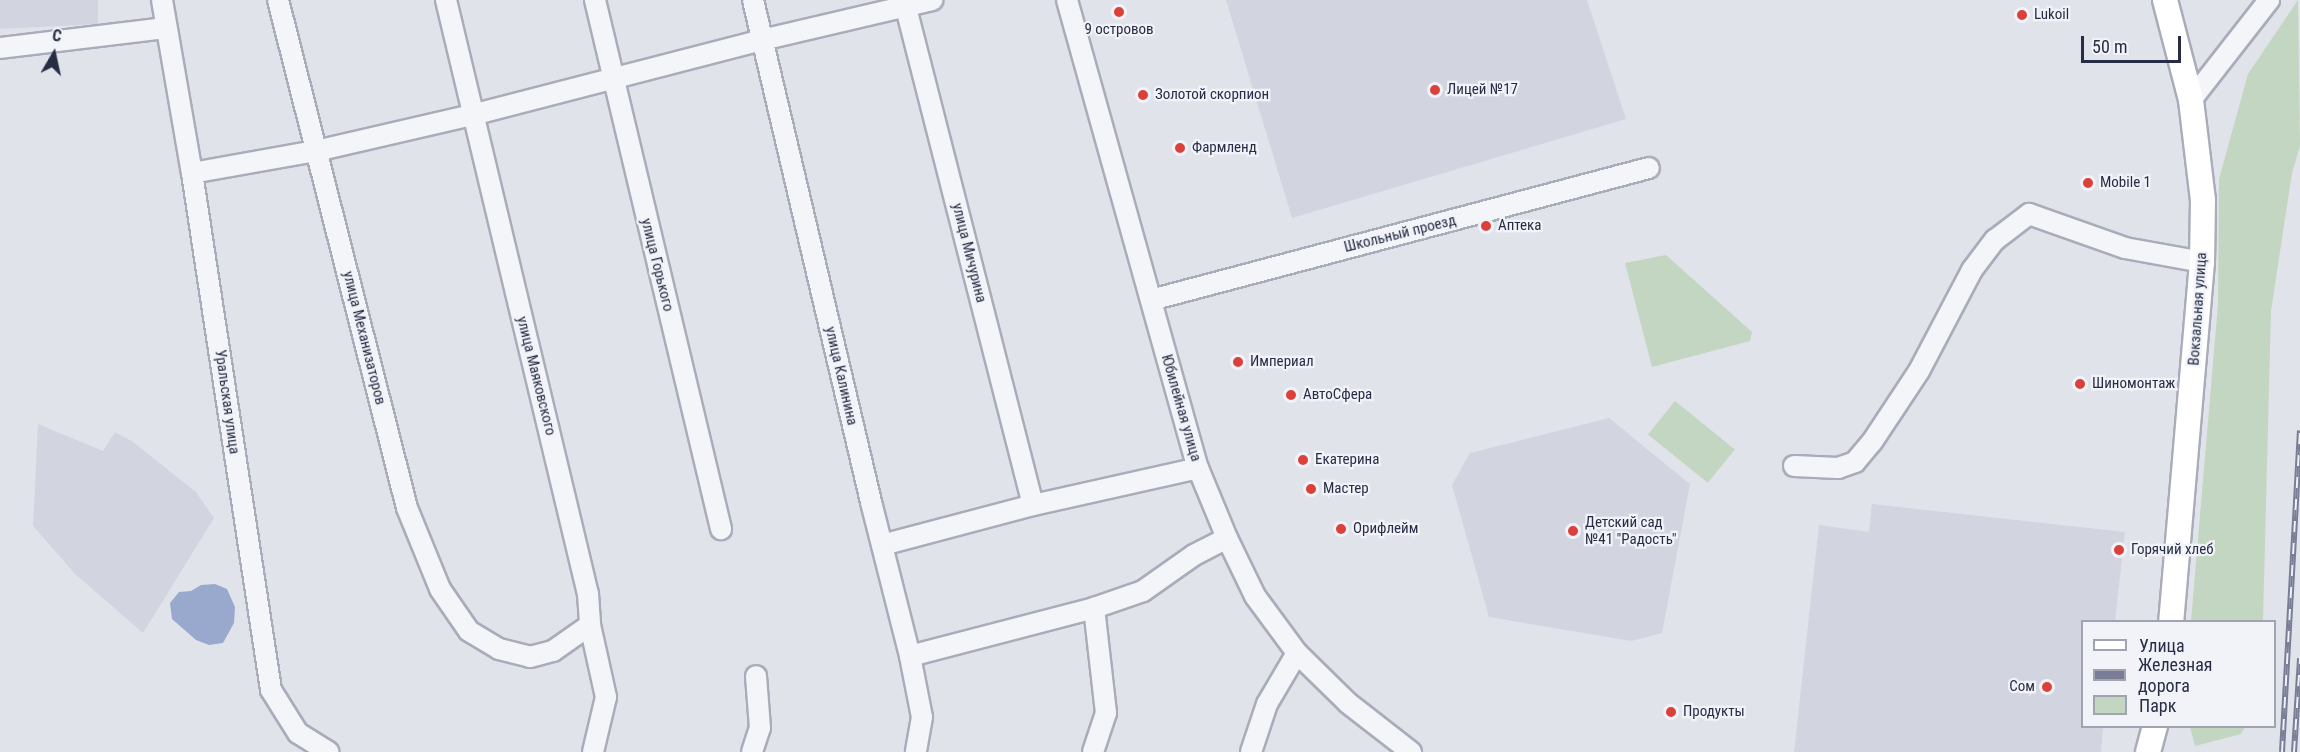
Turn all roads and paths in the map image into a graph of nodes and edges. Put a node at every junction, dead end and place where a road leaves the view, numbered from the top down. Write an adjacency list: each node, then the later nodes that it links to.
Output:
1 (162, 0): 11 (street, Уральская улица)
2 (278, 0): 17 (street, улица Механизаторов)
3 (446, 0): 16 (street, улица Маяковского)
4 (596, 0): 14 (street, улица Горького)
5 (753, 0): 12 (street, улица Калинина)
6 (932, 0): 10 (street)
7 (1067, 0): 21 (street, Юбилейная улица)
8 (2165, 0): 15 (main road, Вокзальная улица)
9 (2269, 0): 15 (street)
10 (905, 3): 12 (street); 24 (street, улица Мичурина)
11 (166, 28): 13 (street); 19 (street, Уральская улица)
12 (762, 40): 14 (street); 27 (street, улица Калинина)
13 (0, 48)
14 (612, 78): 16 (street); 25 (street, улица Горького)
15 (2192, 100): 20 (main road, Вокзальная улица)
16 (472, 115): 17 (street); 30 (street, улица Маяковского)
17 (316, 151): 19 (street); 30 (street, улица Механизаторов)
18 (1649, 168): 21 (street, Школьный проезд)
19 (192, 173): 35 (street, Уральская улица)
20 (2202, 262): 22 (street); 29 (main road, Вокзальная улица)
21 (1151, 300): 23 (street, Юбилейная улица)
22 (1794, 466)
23 (1198, 468): 24 (street); 26 (street, Юбилейная улица)
24 (1033, 505): 27 (street)
25 (722, 529)
26 (1227, 538): 28 (street); 31 (street, Юбилейная улица)
27 (882, 545): 32 (street, улица Калинина)
28 (1094, 608): 32 (street); 39 (street)
29 (2171, 620)
30 (590, 625): 36 (street, улица Маяковского)
31 (1298, 654): 40 (street); 41 (street, Юбилейная улица)
32 (910, 656): 38 (street, улица Калинина)
33 (756, 676): 37 (street)
34 (2154, 728): 42 (main road)
35 (329, 752)
36 (593, 752)
37 (752, 752)
38 (916, 752)
39 (1093, 752)
40 (1251, 752)
41 (1411, 752)
42 (2148, 752)

